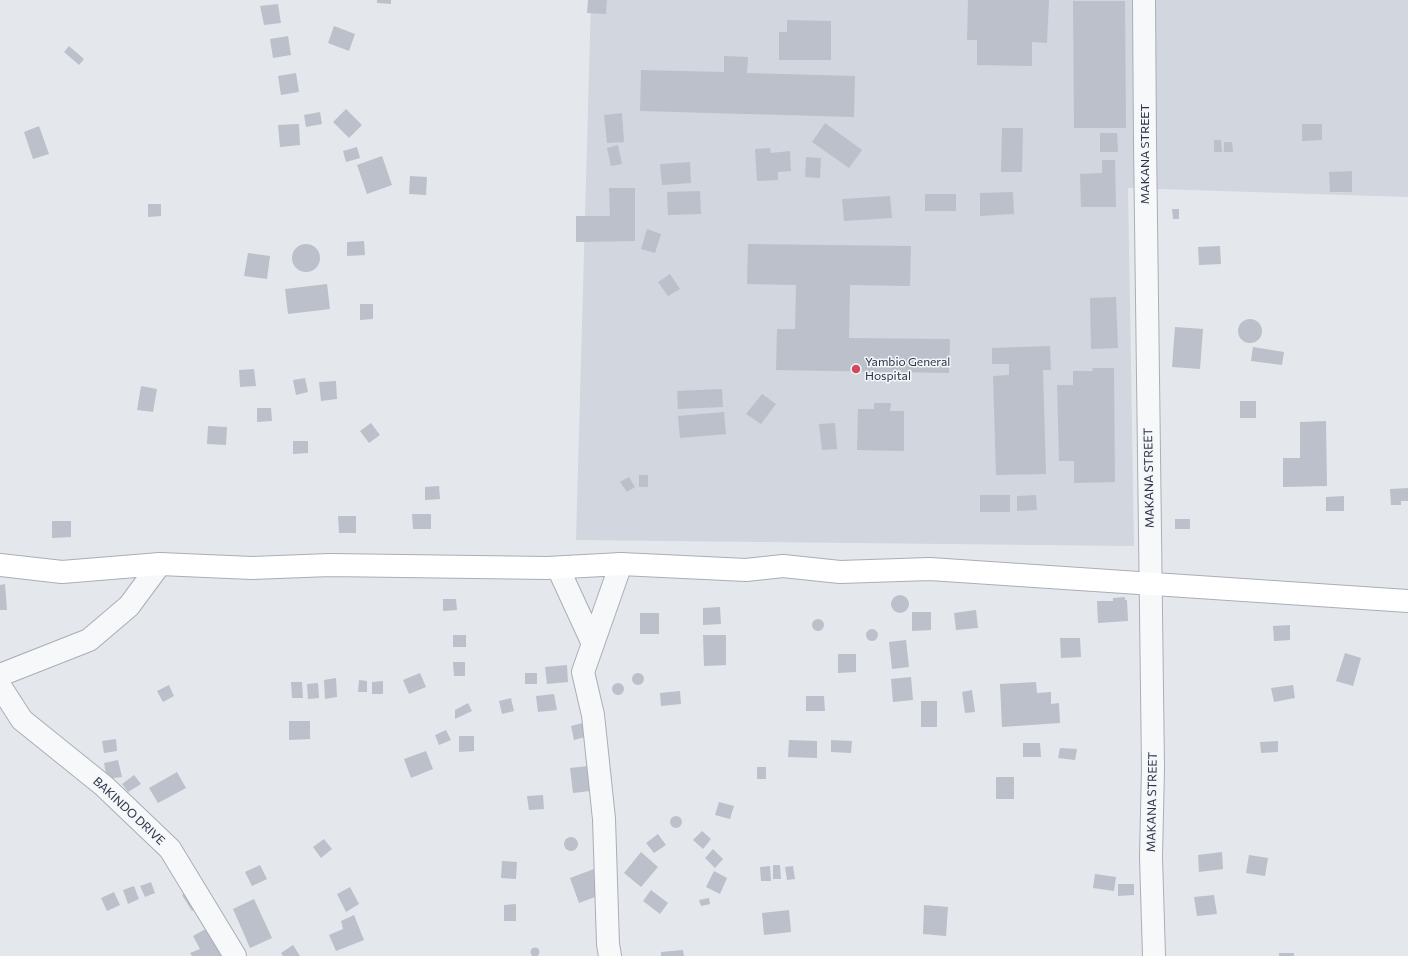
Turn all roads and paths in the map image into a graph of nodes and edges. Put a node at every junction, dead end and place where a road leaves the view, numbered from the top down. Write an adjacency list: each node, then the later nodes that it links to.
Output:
1 (1144, 0): 6 (street, MAKANA STREET)
2 (160, 564): 4 (street); 5 (street); 9 (street)
3 (621, 564): 5 (street); 6 (street); 8 (street)
4 (0, 565)
5 (558, 568): 8 (street)
6 (1150, 584): 7 (street); 13 (street, MAKANA STREET)
7 (1408, 601)
8 (593, 644): 12 (street)
9 (0, 675)
10 (0, 686): 11 (street, BAKINDO DRIVE)
11 (235, 956)
12 (610, 956)
13 (1154, 956)

